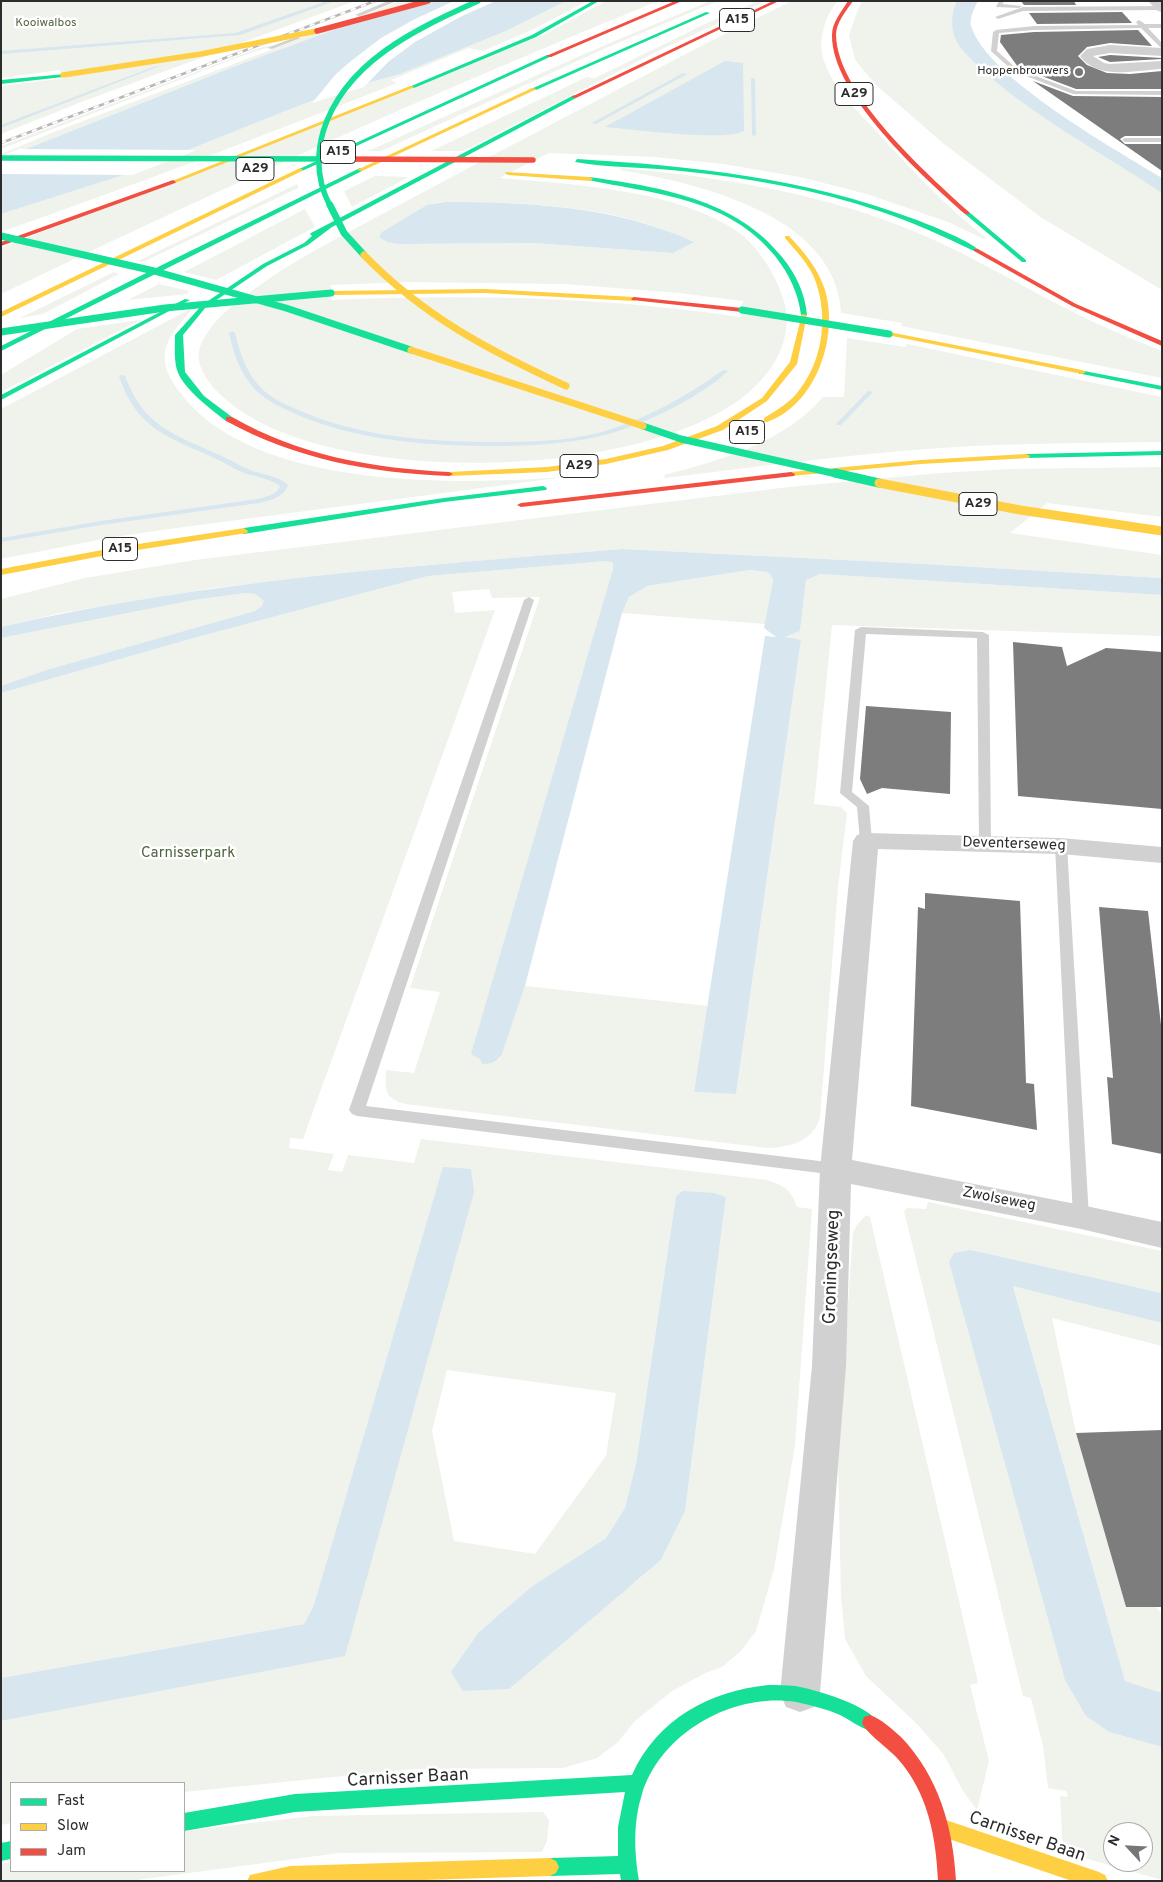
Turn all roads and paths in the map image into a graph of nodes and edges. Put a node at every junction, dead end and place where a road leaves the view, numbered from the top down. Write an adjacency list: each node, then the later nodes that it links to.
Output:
1 (394, 1): 17 (lane)
2 (428, 1): 20 (main road, bridge)
3 (478, 1): 42 (main road, A15, bridge)
4 (598, 1): 35 (main road, A15)
5 (680, 1): 37 (main road, A15)
6 (777, 1): 32 (main road, A15)
7 (851, 1): 36 (main road, A29)
8 (1002, 1): 9 (lane)
9 (1121, 2): 10 (lane); 11 (lane)
10 (1158, 5): 11 (lane)
11 (1127, 8): 13 (lane); 14 (lane)
12 (717, 9): 40 (main road, A15)
13 (998, 17)
14 (1143, 26): 15 (lane); 16 (lane); 21 (lane)
15 (1162, 26)
16 (1162, 47)
17 (270, 48)
18 (1162, 52): 19 (street)
19 (1162, 65)
20 (1, 82)
21 (1162, 93)
22 (1126, 140): 23 (lane)
23 (1162, 140)
24 (1, 158): 26 (main road, A29, bridge)
25 (538, 160): 26 (main road, A29, bridge)
26 (416, 161): 31 (main road, bridge)
27 (564, 161): 36 (main road, A29)
28 (1, 167): 29 (main road, A29)
29 (472, 171)
30 (494, 172): 32 (main road, A29)
31 (757, 218)
32 (330, 225): 44 (main road, A15)
33 (780, 233): 45 (main road, A15)
34 (1, 236): 49 (main road, A29, bridge)
35 (1, 244)
36 (1060, 298): 39 (main road, A29)
37 (1, 315)
38 (1, 332): 41 (main road, bridge)
39 (1162, 344)
40 (1, 349)
41 (1162, 388)
42 (576, 390)
43 (592, 397): 49 (main road, A15, bridge)
44 (1, 398)
45 (758, 425)
46 (735, 437): 48 (main road, A15)
47 (1162, 453): 51 (main road)
48 (692, 454)
49 (796, 465): 53 (main road, A29, bridge)
50 (558, 485): 54 (main road, A15)
51 (513, 506)
52 (416, 516): 54 (main road, A15)
53 (1162, 531)
54 (241, 532): 55 (main road, A15)
55 (1, 572)
56 (529, 600): 61 (lane)
57 (866, 841): 58 (street, Deventerseweg); 58 (lane); 61 (street, Groningseweg)
58 (985, 844): 59 (street, Deventerseweg)
59 (1061, 846): 60 (street, Deventerseweg); 62 (lane)
60 (1162, 855)
61 (836, 1169): 62 (street, Zwolseweg); 64 (street, Groningseweg)
62 (1081, 1217): 63 (street, Zwolseweg)
63 (1162, 1235)
64 (800, 1693): 65 (main road); 67 (main road)
65 (636, 1783): 66 (main road, Carnisser Baan); 68 (main road)
66 (185, 1822)
67 (943, 1828): 71 (main road); 72 (main road, Carnisser Baan)
68 (626, 1864): 69 (main road); 70 (main road)
69 (256, 1881)
70 (630, 1881)
71 (947, 1881)
72 (1099, 1881)

